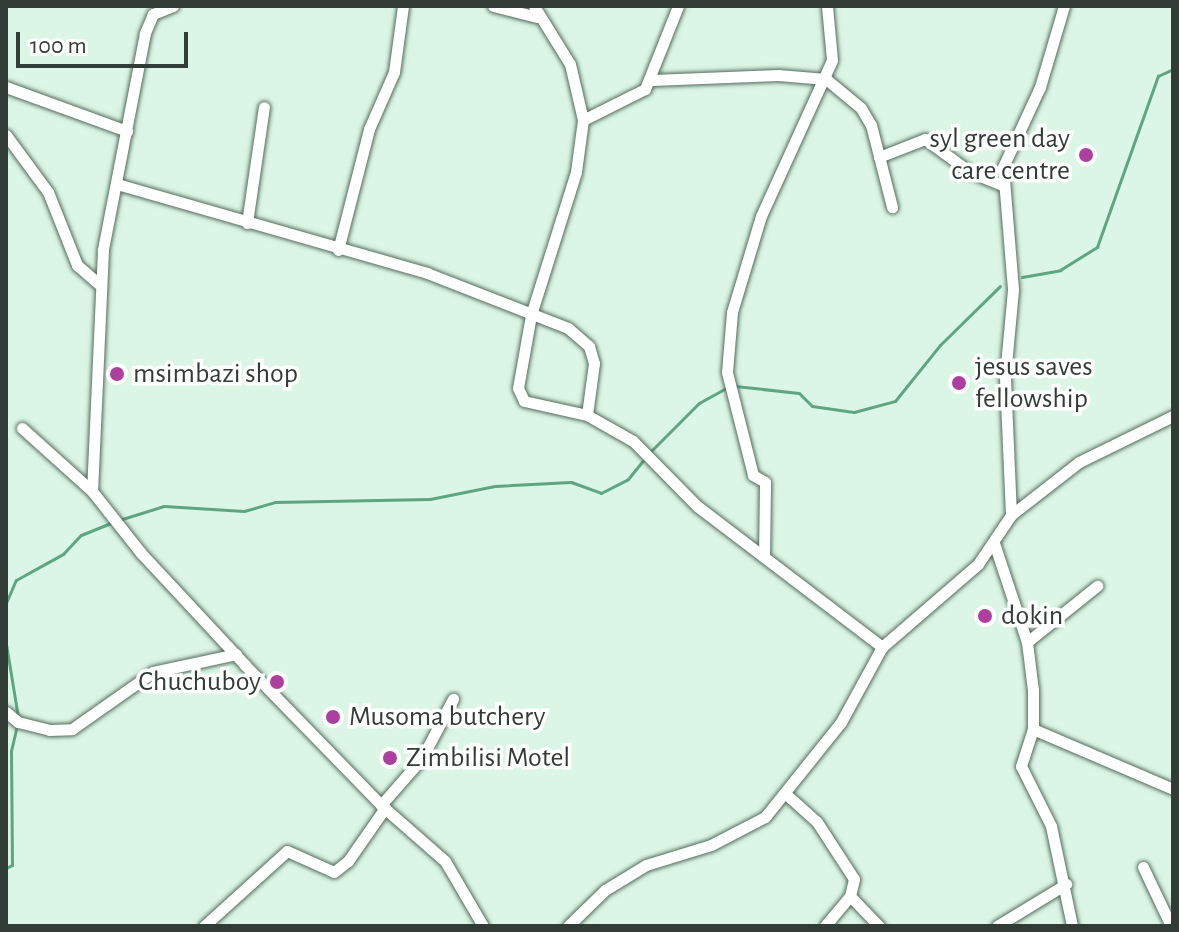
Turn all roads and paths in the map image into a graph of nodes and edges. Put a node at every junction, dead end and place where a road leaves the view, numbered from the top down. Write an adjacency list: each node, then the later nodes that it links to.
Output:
1 (173, 6): 13 (street)
2 (403, 6): 20 (street)
3 (493, 6): 7 (street)
4 (678, 6): 9 (street)
5 (827, 6): 8 (street)
6 (1064, 6): 17 (street)
7 (536, 11): 12 (street)
8 (826, 79): 9 (street); 15 (street); 29 (street)
9 (652, 80): 12 (street)
10 (6, 87): 13 (street)
11 (264, 107): 19 (street)
12 (583, 120): 22 (street)
13 (127, 131): 16 (street)
14 (6, 135): 21 (street)
15 (879, 157): 17 (street); 18 (street)
16 (117, 184): 19 (street); 21 (street)
17 (1003, 185): 27 (street)
18 (892, 207)
19 (247, 223): 20 (street)
20 (338, 250): 22 (street)
21 (99, 284): 26 (street)
22 (531, 315): 23 (street); 23 (street)
23 (587, 415): 29 (street)
24 (1173, 416): 27 (street)
25 (22, 428): 26 (street)
26 (92, 491): 33 (street)
27 (1011, 515): 28 (street)
28 (994, 543): 31 (street); 32 (street)
29 (764, 557): 32 (street)
30 (1097, 586): 31 (street)
31 (1027, 642): 36 (street)
32 (882, 647): 38 (street)
33 (236, 654): 35 (street); 39 (street)
34 (453, 699): 39 (street)
35 (6, 712)
36 (1033, 729): 37 (street); 41 (street)
37 (1173, 789)
38 (787, 795): 42 (street); 45 (street)
39 (383, 806): 43 (street); 44 (street)
40 (1143, 867): 50 (street)
41 (1066, 884): 48 (street); 49 (street)
42 (850, 896): 46 (street); 47 (street)
43 (204, 926)
44 (483, 926)
45 (568, 926)
46 (825, 926)
47 (879, 926)
48 (997, 926)
49 (1072, 926)
50 (1171, 926)

